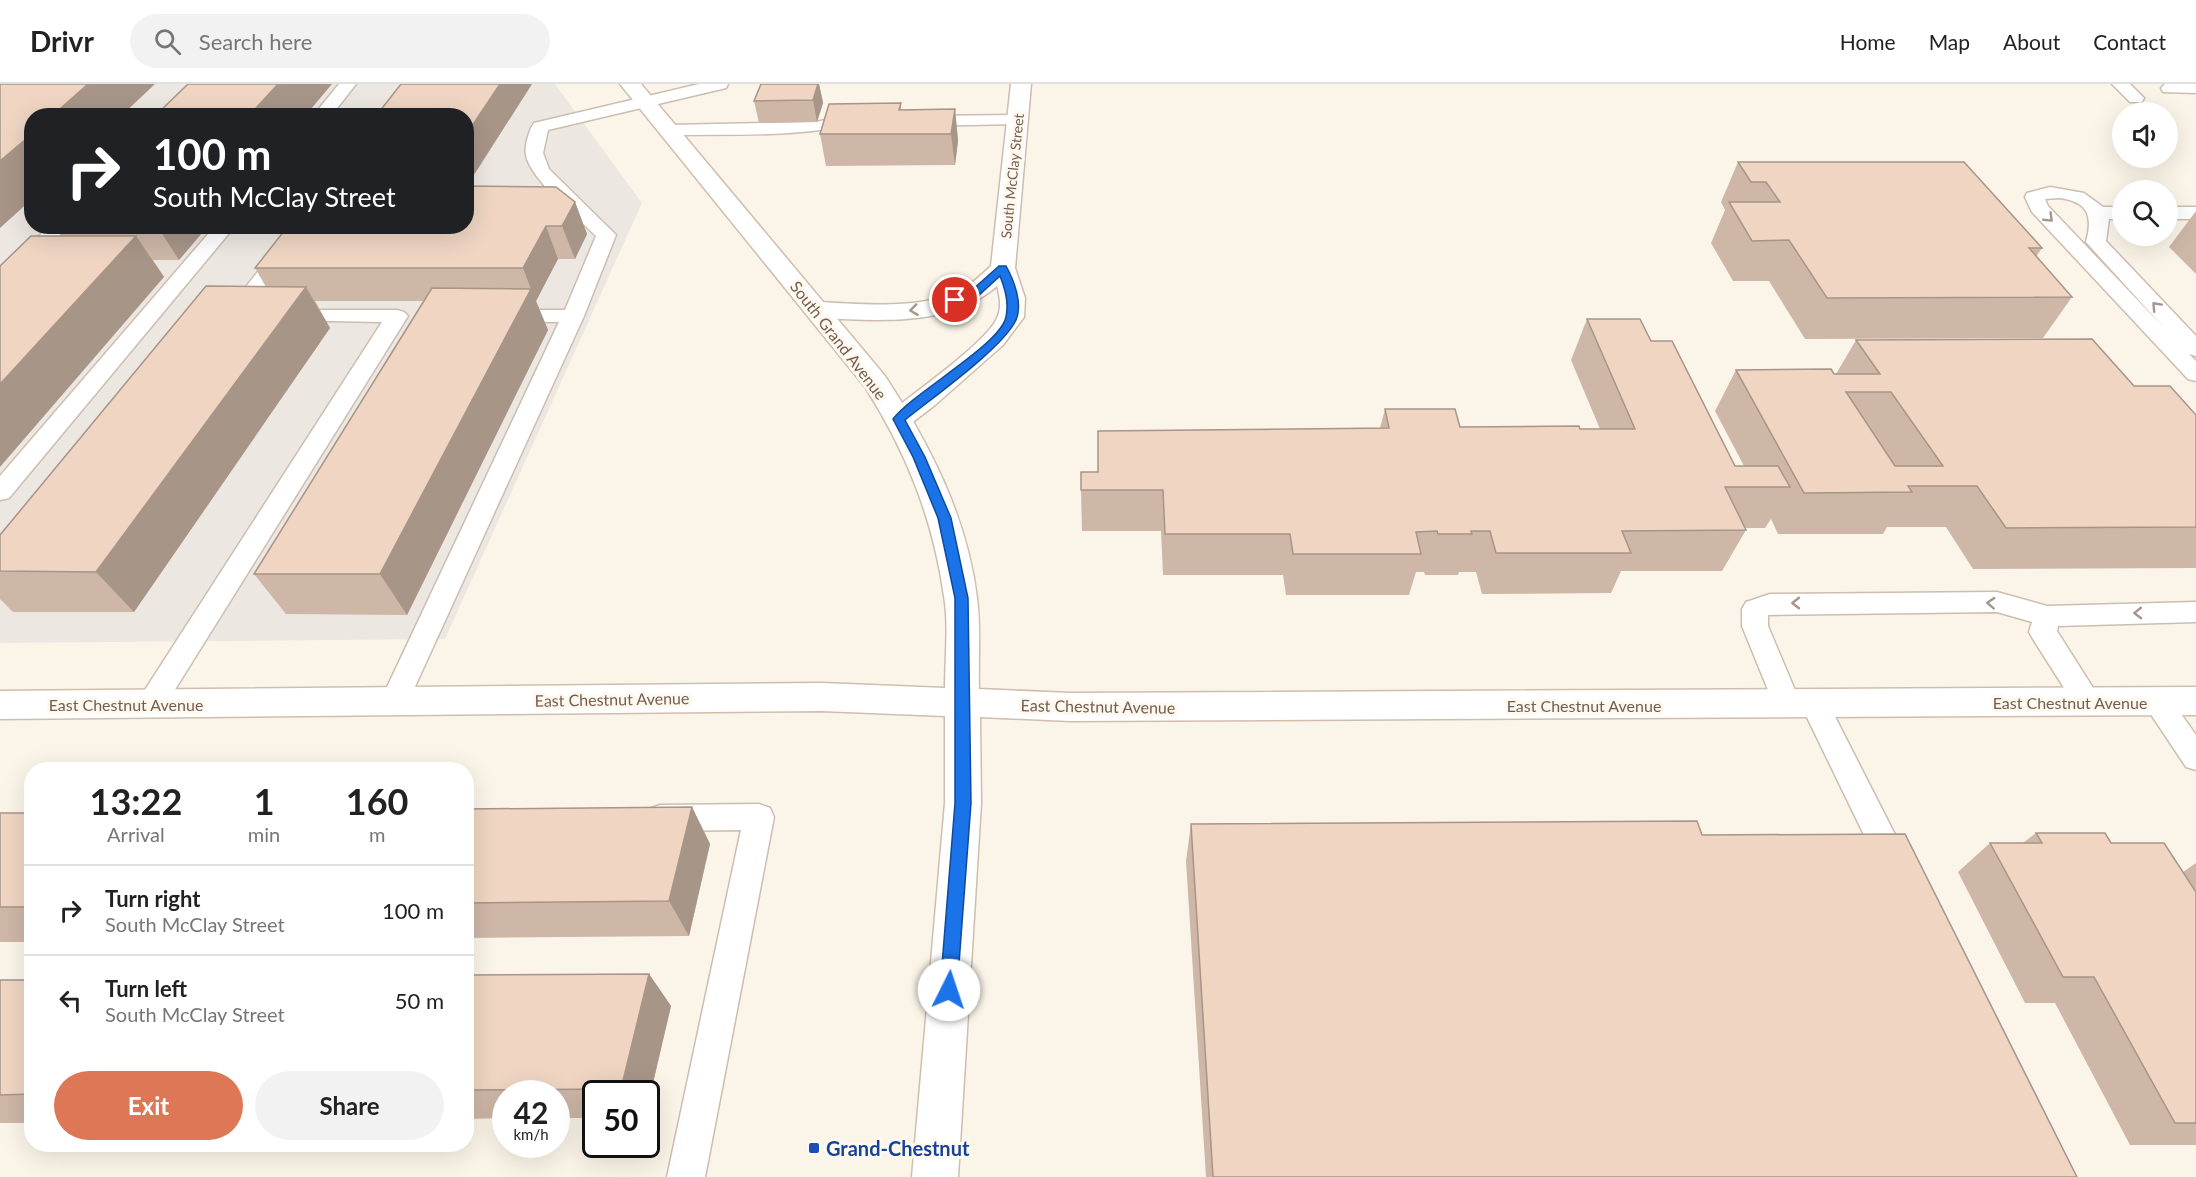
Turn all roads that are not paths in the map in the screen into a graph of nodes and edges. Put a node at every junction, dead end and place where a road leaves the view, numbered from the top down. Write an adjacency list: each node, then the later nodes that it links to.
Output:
1 (348, 84): 10 (lane)
2 (630, 84): 9 (street, South Grand Avenue)
3 (720, 84): 9 (lane)
4 (1021, 84): 11 (street, South McClay Street)
5 (2120, 84): 8 (lane)
6 (2169, 88): 7 (lane)
7 (2196, 88)
8 (2136, 98)
9 (645, 104): 14 (street, South Grand Avenue); 27 (lane)
10 (328, 108)
11 (1018, 120): 13 (lane); 22 (street, South McClay Street)
12 (879, 121): 14 (lane)
13 (902, 121)
14 (668, 130): 24 (street, South Grand Avenue)
15 (2098, 213): 16 (lane); 29 (lane, one-way to 15); 30 (lane, one-way to 30)
16 (2112, 213)
17 (2178, 213): 18 (lane)
18 (2196, 213)
19 (53, 234): 23 (lane)
20 (219, 234): 32 (lane)
21 (298, 234): 25 (lane)
22 (1003, 268): 24 (street, one-way to 24); 31 (street, South McClay Street)
23 (0, 287)
24 (818, 310): 31 (street, South Grand Avenue)
25 (232, 316): 28 (lane); 41 (lane)
26 (479, 316): 27 (lane)
27 (573, 316): 37 (lane)
28 (209, 326)
29 (2196, 349)
30 (2196, 374)
31 (899, 419): 38 (street, South Grand Avenue)
32 (0, 492)
33 (2196, 612): 34 (lane, one-way to 34)
34 (2047, 616): 39 (lane); 40 (lane, one-way to 40)
35 (2156, 701): 36 (street, East Chestnut Avenue); 39 (street, East Chestnut Avenue); 43 (lane)
36 (2196, 701)
37 (394, 702): 38 (street, East Chestnut Avenue); 41 (street, East Chestnut Avenue)
38 (961, 702): 40 (street, East Chestnut Avenue); 47 (street, South Grand Avenue)
39 (2088, 702): 40 (street, East Chestnut Avenue)
40 (1801, 703): 45 (lane)
41 (152, 704): 42 (street, East Chestnut Avenue)
42 (0, 705)
43 (2196, 758)
44 (630, 818): 46 (lane)
45 (1909, 894)
46 (687, 1177)
47 (935, 1177)

